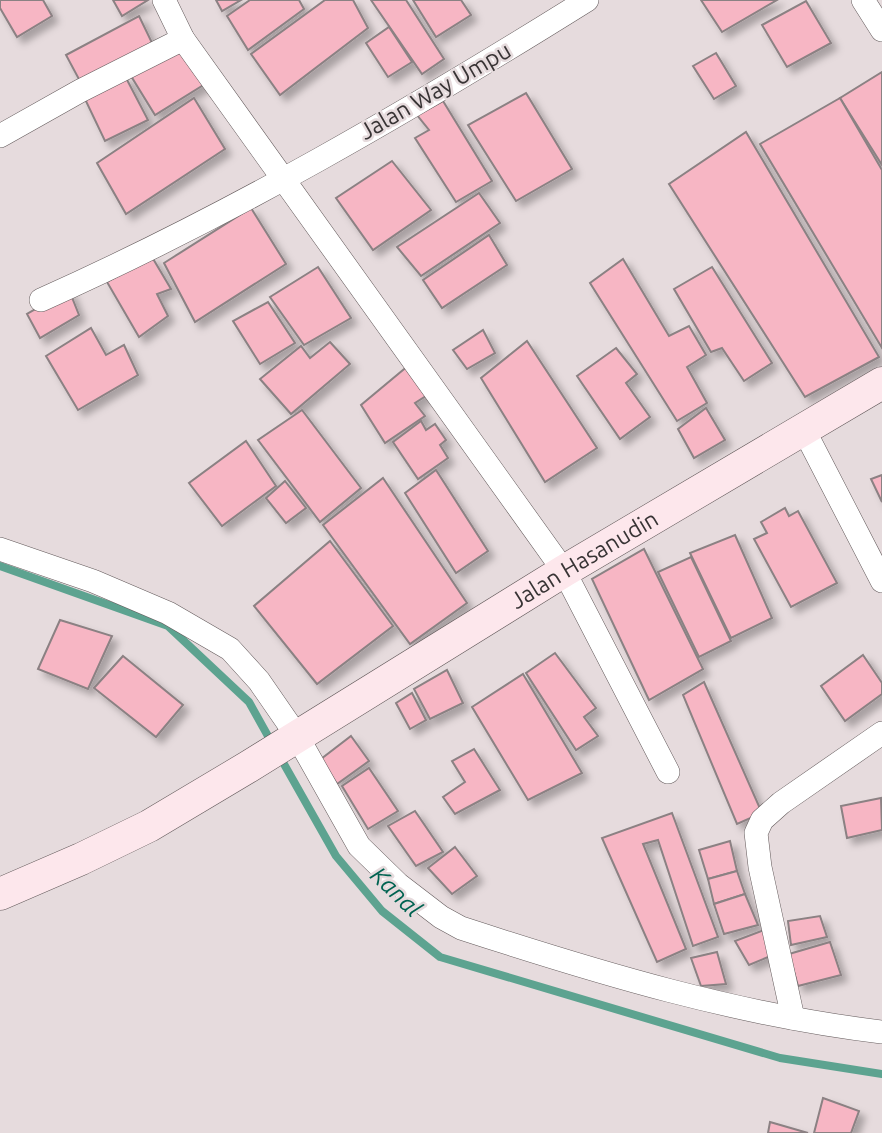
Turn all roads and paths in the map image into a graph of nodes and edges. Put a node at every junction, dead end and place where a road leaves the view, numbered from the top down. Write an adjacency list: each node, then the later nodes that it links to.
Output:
1 (164, 0): 5 (street)
2 (587, 0): 7 (street, Jalan Way Umpu)
3 (863, 0): 4 (street)
4 (882, 30)
5 (183, 39): 6 (street); 7 (street)
6 (0, 136)
7 (283, 180): 8 (street, Jalan Way Umpu); 12 (street)
8 (41, 300)
9 (882, 383): 10 (main road, Jalan Hasanudin)
10 (804, 430): 12 (main road, Jalan Hasanudin); 13 (street)
11 (0, 549): 15 (street)
12 (564, 571): 15 (main road, Jalan Hasanudin); 16 (street)
13 (882, 582)
14 (882, 733): 18 (street)
15 (293, 739): 17 (main road, Jalan Hasanudin); 18 (street)
16 (668, 772)
17 (0, 894)
18 (793, 1018): 19 (street)
19 (882, 1032)

